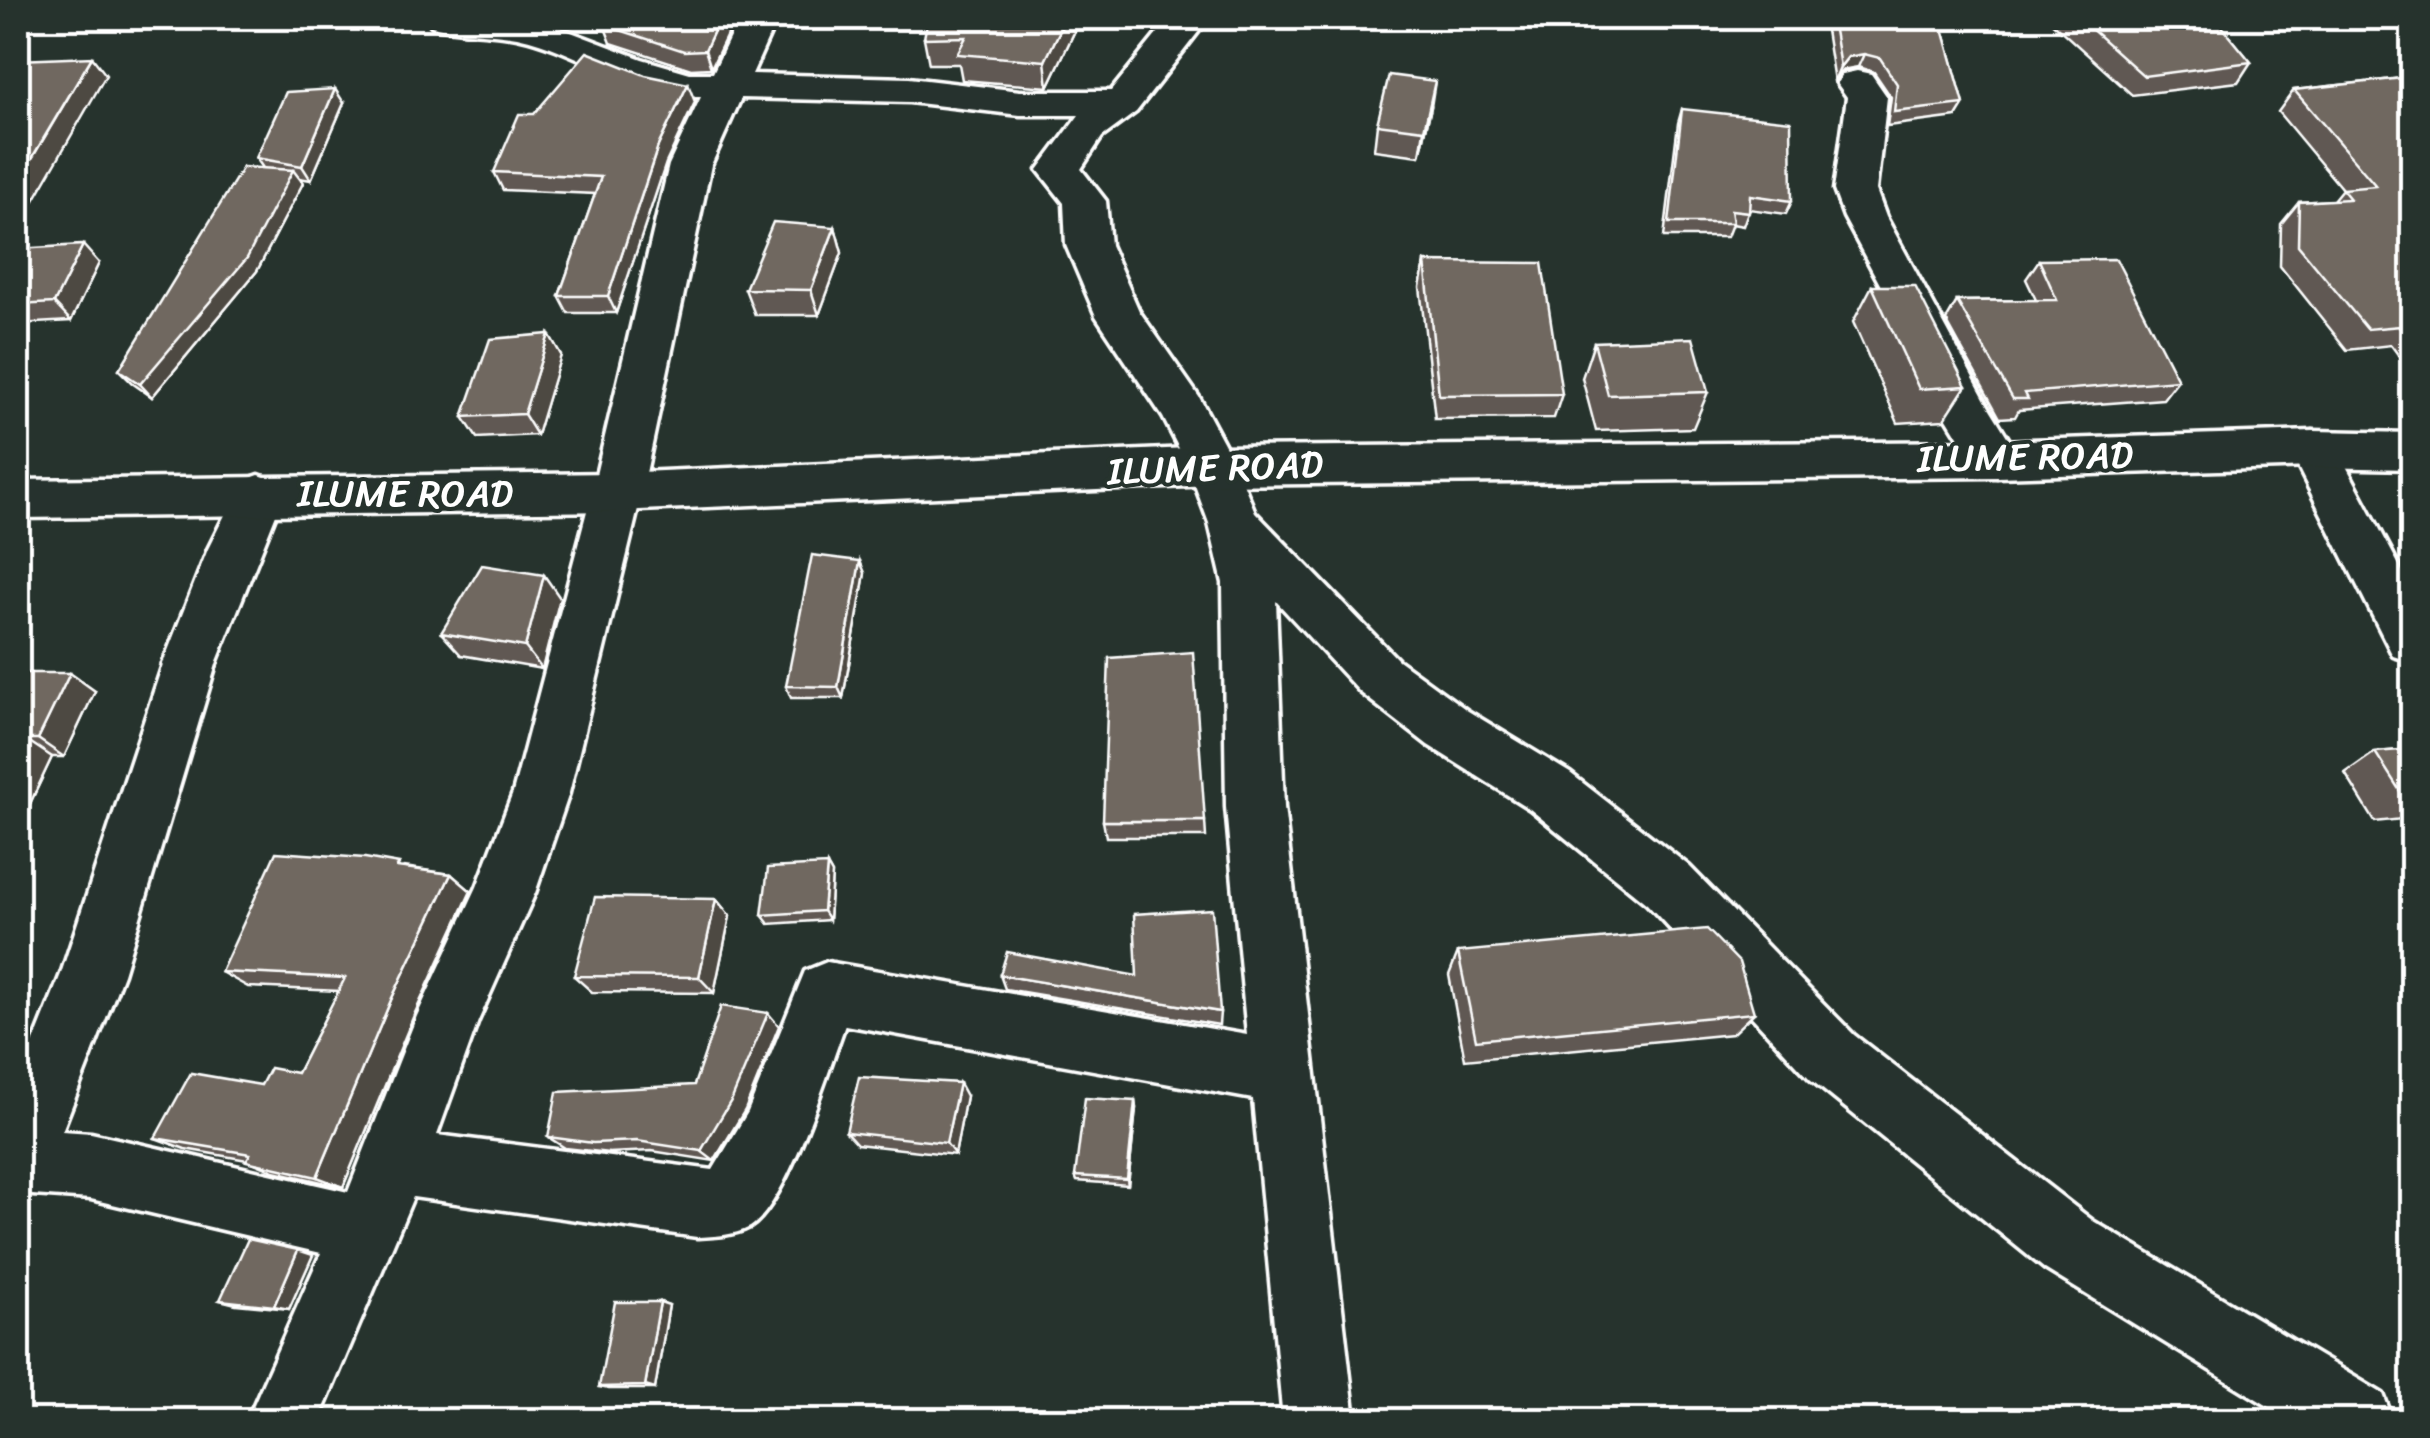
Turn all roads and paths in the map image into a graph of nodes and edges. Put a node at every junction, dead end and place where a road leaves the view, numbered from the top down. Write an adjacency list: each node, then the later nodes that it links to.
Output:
1 (445, 18): 5 (street)
2 (758, 18): 5 (street)
3 (1190, 18): 6 (street)
4 (1857, 83): 9 (street)
5 (724, 87): 6 (street); 11 (street)
6 (1122, 103): 10 (street)
7 (2314, 450): 8 (street, ILUME ROAD); 9 (street, ILUME ROAD); 15 (street)
8 (2412, 451)
9 (1997, 460): 10 (street, ILUME ROAD)
10 (1212, 466): 11 (street, ILUME ROAD); 14 (street)
11 (617, 492): 12 (street, ILUME ROAD); 18 (street)
12 (259, 494): 13 (street, ILUME ROAD); 17 (street)
13 (18, 499)
14 (1234, 523): 16 (street); 22 (street)
15 (2412, 640)
16 (1285, 1073): 18 (street); 21 (street)
17 (18, 1161): 19 (street)
18 (395, 1162): 19 (street)
19 (363, 1229): 20 (street)
20 (284, 1420)
21 (1318, 1420)
22 (2358, 1420)

